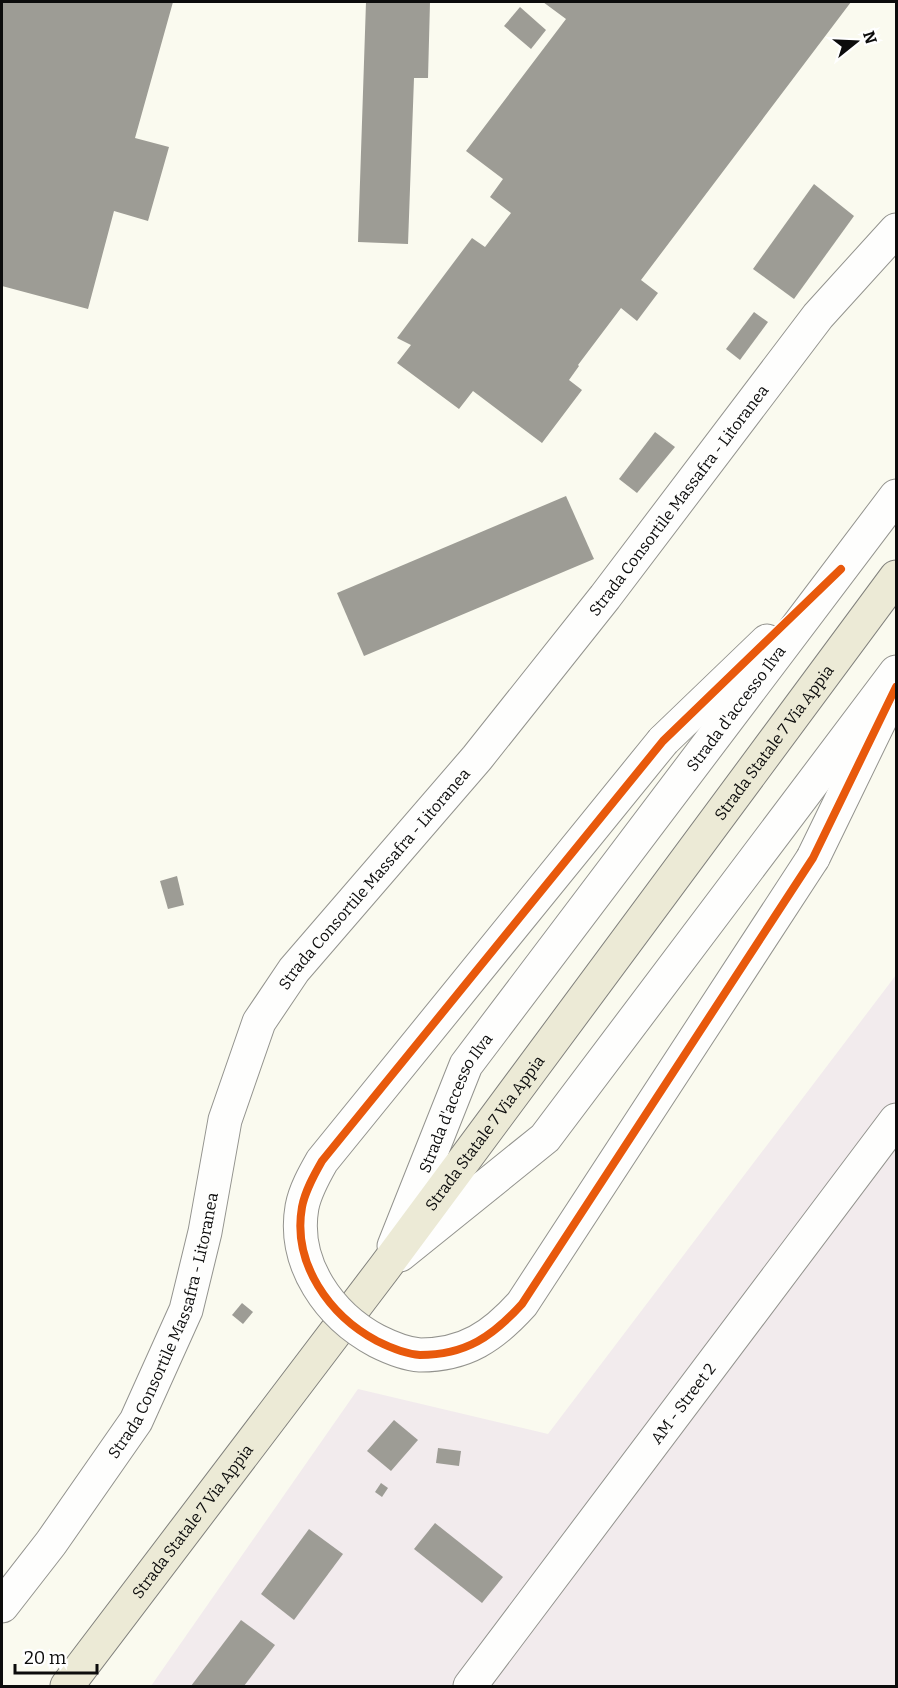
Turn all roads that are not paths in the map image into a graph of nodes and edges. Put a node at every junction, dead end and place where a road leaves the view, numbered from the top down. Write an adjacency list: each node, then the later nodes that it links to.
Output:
1 (897, 230): 9 (street, Strada Consortile Massafra - Litoranea)
2 (897, 496): 3 (street, Strada d'accesso Ilva)
3 (841, 569): 6 (street, bridge); 8 (street, Strada d'accesso Ilva)
4 (897, 577): 8 (main road, Strada Statale 7 Via Appia)
5 (897, 672): 8 (street)
6 (897, 687)
7 (897, 1120): 11 (street, AM - Street 2)
8 (385, 1267): 10 (main road, Strada Statale 7 Via Appia)
9 (2, 1606)
10 (68, 1686)
11 (471, 1686)

